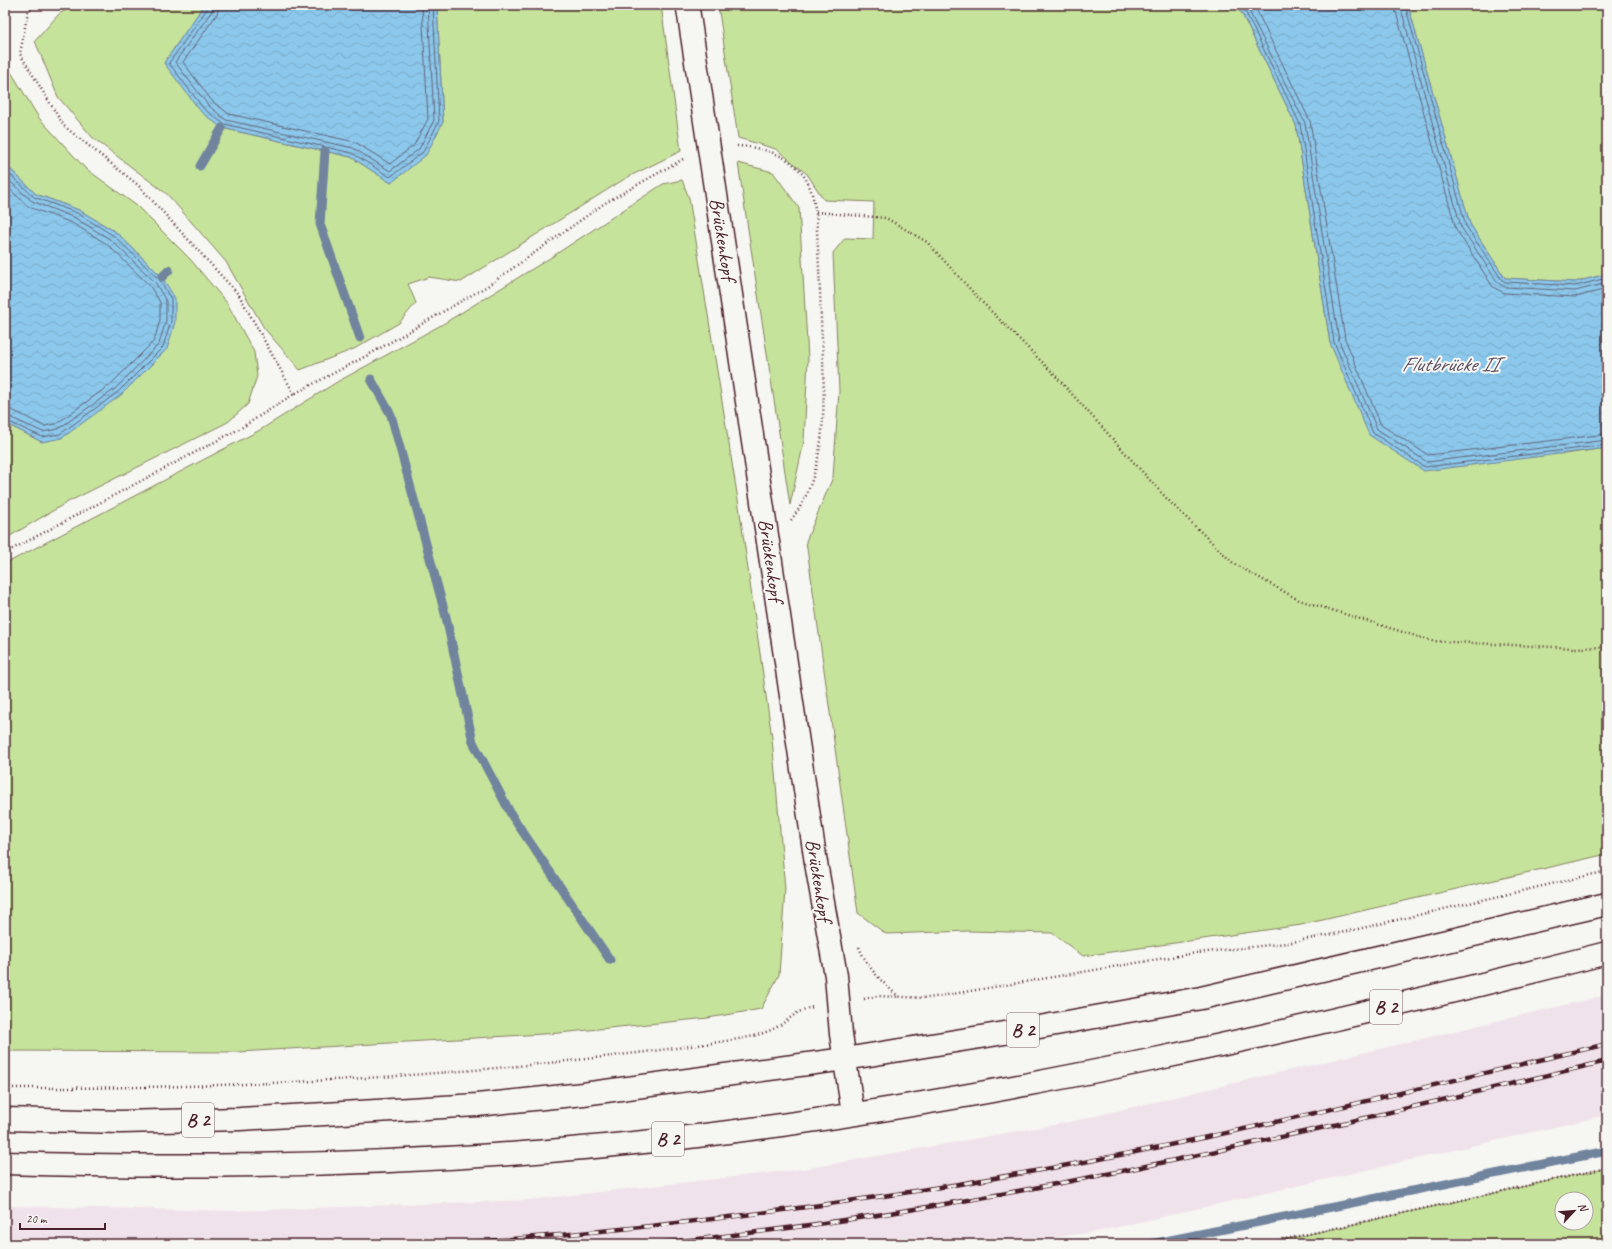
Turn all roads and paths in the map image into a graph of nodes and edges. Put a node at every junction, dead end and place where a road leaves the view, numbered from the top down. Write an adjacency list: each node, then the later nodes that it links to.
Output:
1 (38, 5): 6 (path)
2 (687, 7): 13 (main road, Brückenkopf, bridge)
3 (736, 146): 5 (path)
4 (691, 155): 6 (path)
5 (816, 212): 7 (path); 9 (path)
6 (294, 394): 8 (path)
7 (800, 509)
8 (5, 553)
9 (1607, 647)
10 (1607, 871): 13 (path)
11 (1607, 904): 14 (main road, B 2)
12 (1607, 953): 16 (main road, B 2)
13 (839, 1003): 14 (main road, Brückenkopf); 15 (path)
14 (845, 1059): 16 (main road, Brückenkopf); 17 (main road, B 2)
15 (5, 1088)
16 (853, 1114): 18 (main road, B 2)
17 (5, 1120)
18 (5, 1163)
19 (1607, 1168): 20 (path)
20 (1263, 1244)

